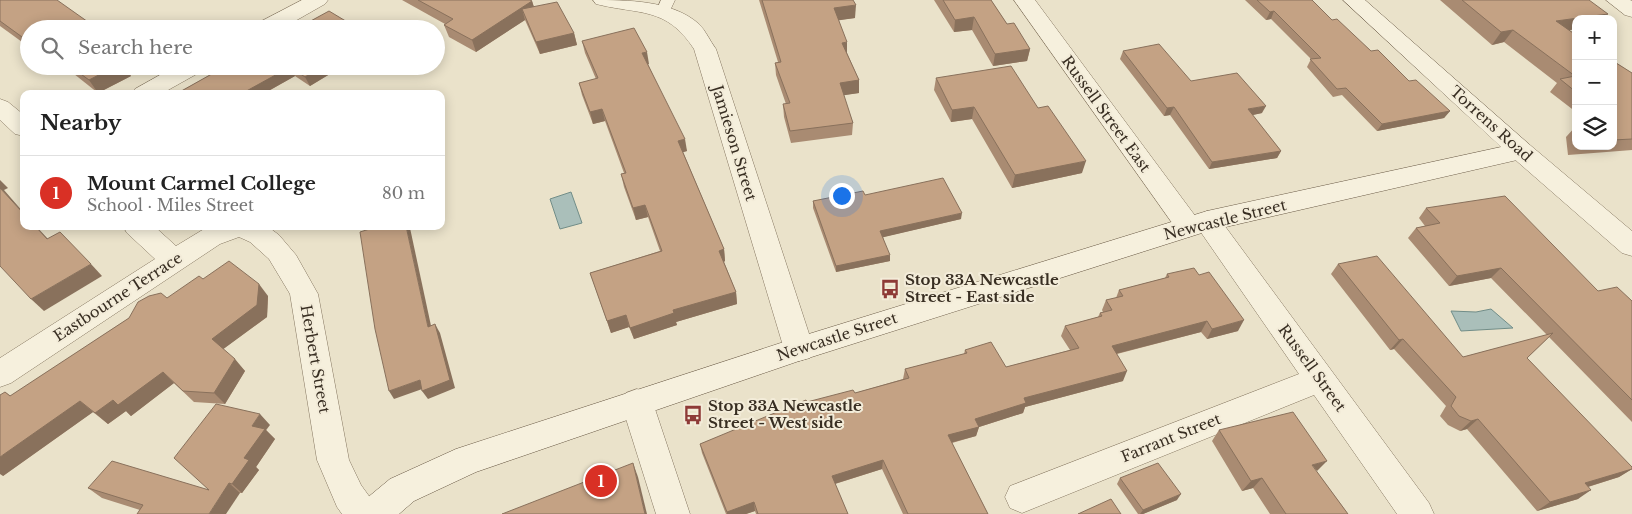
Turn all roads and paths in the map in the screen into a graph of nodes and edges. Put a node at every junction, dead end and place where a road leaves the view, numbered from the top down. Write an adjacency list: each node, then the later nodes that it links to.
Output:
1 (318, 0): 8 (street)
2 (603, 0): 6 (street, Jamieson Street)
3 (1024, 0): 14 (street, Russell Street East)
4 (1353, 0): 13 (street, Torrens Road)
5 (1616, 0): 7 (street)
6 (666, 6): 20 (street, Jamieson Street)
7 (1632, 11)
8 (281, 20)
9 (178, 75): 10 (street)
10 (150, 90)
11 (0, 107): 12 (street)
12 (20, 124)
13 (1521, 151): 14 (street, Newcastle Street); 18 (street, Torrens Road)
14 (1198, 224): 20 (street, Newcastle Street); 22 (street, Russell Street)
15 (140, 230): 19 (street)
16 (230, 230): 19 (street, Eastbourne Terrace)
17 (251, 230): 25 (street, Herbert Street)
18 (1632, 246)
19 (174, 260): 21 (street, Eastbourne Terrace)
20 (799, 349): 23 (street, Newcastle Street)
21 (0, 374)
22 (1320, 379): 24 (street, Farrant Street); 28 (street, Russell Street)
23 (637, 402): 26 (street, Newcastle Street); 27 (street)
24 (1022, 497)
25 (362, 514)
26 (373, 514)
27 (673, 514)
28 (1417, 514)

